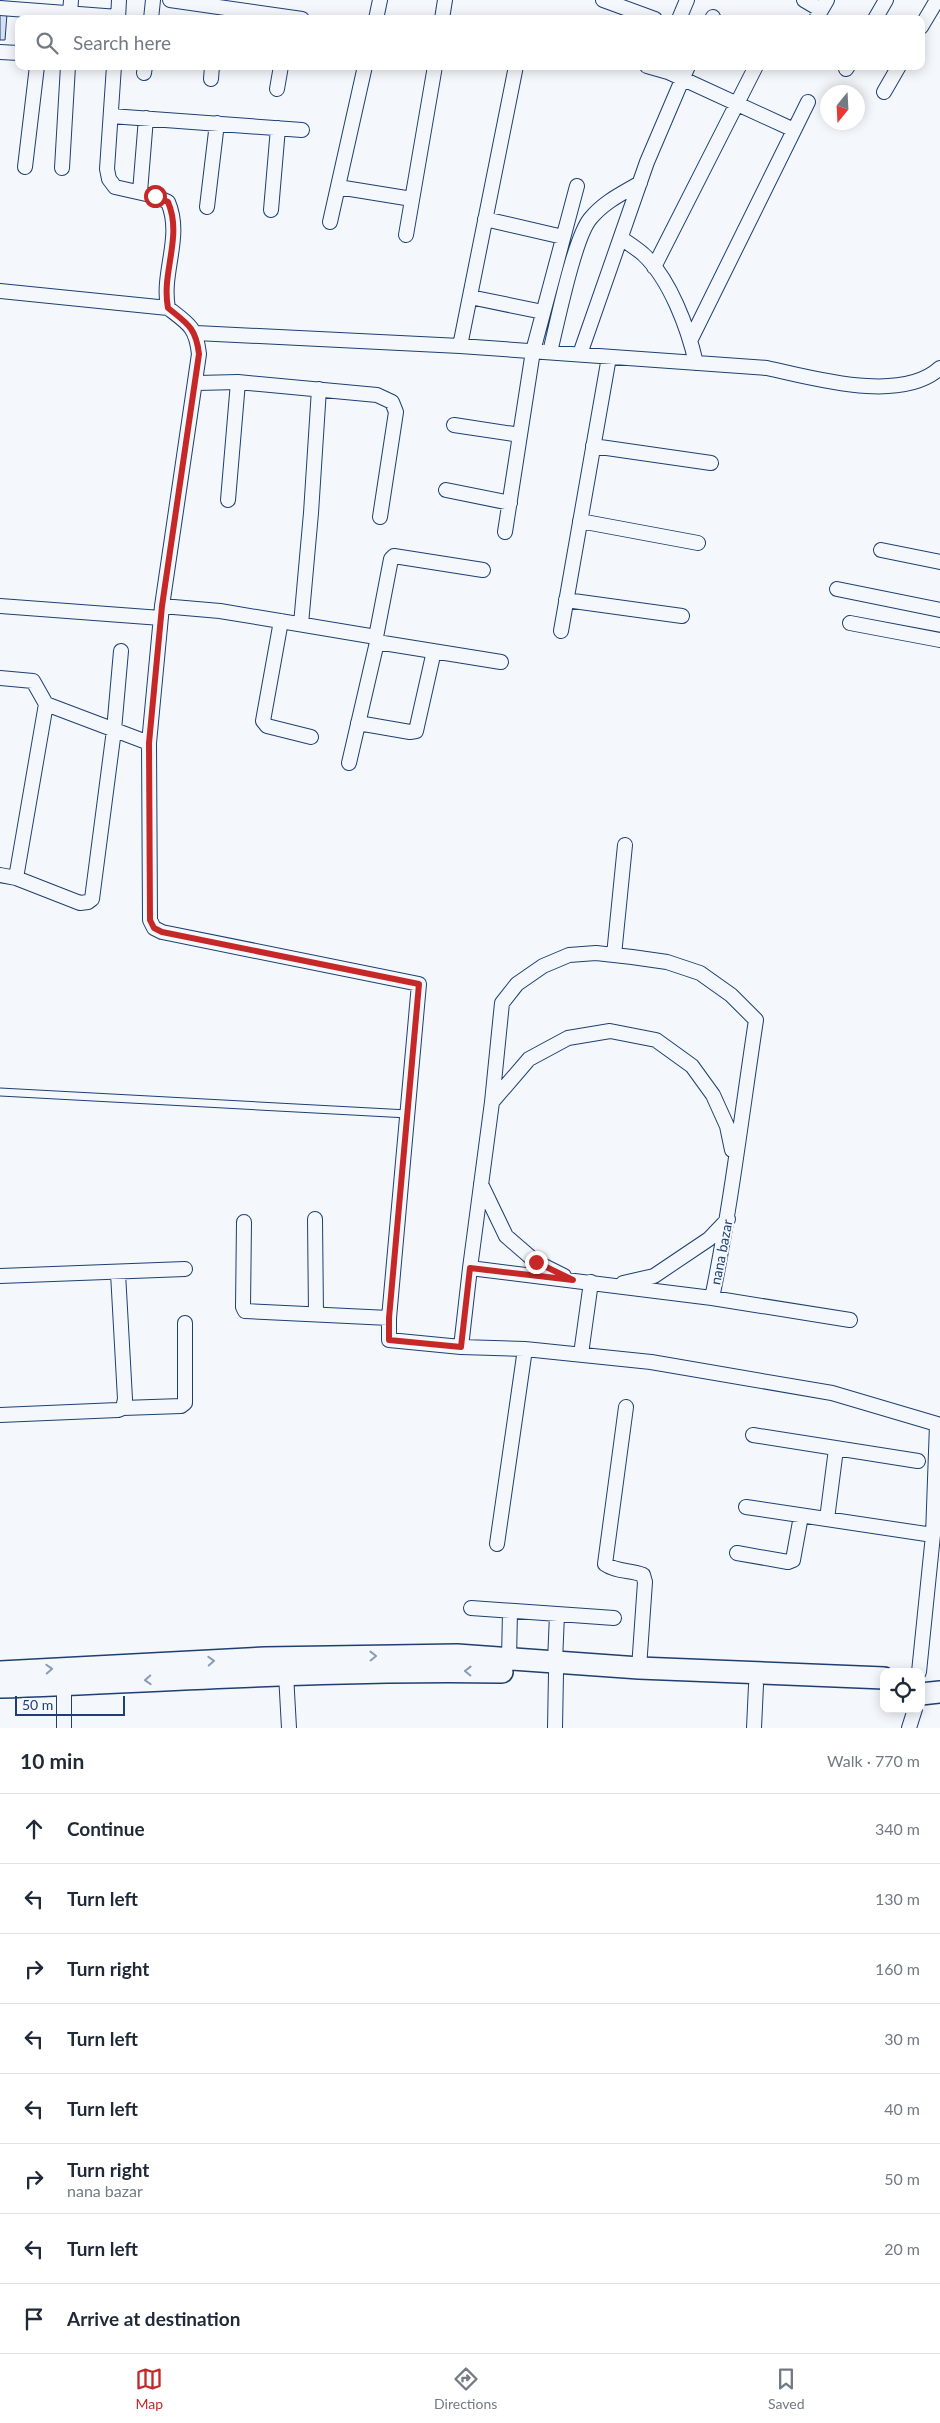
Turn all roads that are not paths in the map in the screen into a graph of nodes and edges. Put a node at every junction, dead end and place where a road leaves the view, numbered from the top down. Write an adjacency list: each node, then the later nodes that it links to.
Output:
1 (119, 0): 17 (street)
2 (153, 0): 18 (street)
3 (170, 0): 11 (street)
4 (380, 0): 20 (street)
5 (445, 0): 21 (street)
6 (603, 0): 22 (street)
7 (687, 0): 23 (street)
8 (804, 0): 14 (street)
9 (886, 0): 24 (street)
10 (937, 0): 25 (street)
11 (200, 2): 15 (street)
12 (3, 6): 13 (street)
13 (71, 7): 16 (street)
14 (821, 10)
15 (219, 13): 19 (street)
16 (105, 15)
17 (118, 15)
18 (151, 15)
19 (249, 15)
20 (377, 15)
21 (443, 15)
22 (644, 15)
23 (681, 15)
24 (877, 15)
25 (925, 20)
26 (0, 52): 27 (street)
27 (15, 53)
28 (37, 70): 49 (street)
29 (68, 70): 50 (street)
30 (114, 70): 43 (street)
31 (280, 70): 39 (street)
32 (364, 70): 53 (street)
33 (434, 70): 55 (street)
34 (515, 70): 58 (street)
35 (672, 70): 38 (street)
36 (754, 70): 42 (street)
37 (896, 70): 40 (street)
38 (685, 72): 42 (street); 51 (street)
39 (277, 89)
40 (884, 92)
41 (808, 102): 48 (street)
42 (738, 105): 48 (street); 63 (street)
43 (111, 116): 44 (street); 54 (street)
44 (146, 118): 45 (street); 54 (street)
45 (217, 123): 46 (street); 56 (street)
46 (278, 128): 47 (street); 57 (street)
47 (302, 130)
48 (794, 130): 69 (street)
49 (25, 167)
50 (62, 168)
51 (640, 183): 62 (street); 72 (street)
52 (576, 186): 61 (street)
53 (338, 187): 55 (street); 59 (street)
54 (140, 192): 66 (street)
55 (412, 199): 60 (street)
56 (207, 207)
57 (271, 210)
58 (485, 219): 61 (street); 65 (street)
59 (330, 222)
60 (406, 235)
61 (563, 237): 67 (street)
62 (621, 238): 63 (street); 73 (street)
63 (654, 267): 69 (street)
64 (0, 291): 66 (street)
65 (470, 297): 67 (street); 70 (street)
66 (168, 308): 68 (street)
67 (543, 312): 71 (street)
68 (196, 333): 70 (street); 78 (street)
69 (691, 339): 75 (street)
70 (460, 346): 71 (street)
71 (532, 351): 72 (street); 81 (street)
72 (550, 352): 73 (street)
73 (580, 354): 74 (street)
74 (609, 356): 75 (street); 82 (street)
75 (696, 363): 76 (street)
76 (940, 368)
77 (238, 382): 78 (street); 79 (street); 85 (street)
78 (197, 383): 98 (street)
79 (319, 390): 87 (street); 102 (street)
80 (454, 425): 81 (street)
81 (520, 435): 86 (street)
82 (593, 446): 83 (street); 88 (street)
83 (711, 464)
84 (446, 490): 86 (street)
85 (228, 500)
86 (510, 503): 89 (street)
87 (380, 517)
88 (580, 522): 90 (street); 95 (street)
89 (505, 532)
90 (698, 542)
91 (881, 550): 92 (street)
92 (940, 562)
93 (483, 570): 104 (street)
94 (838, 589): 97 (street)
95 (566, 600): 99 (street); 103 (street)
96 (0, 606): 98 (street)
97 (940, 610)
98 (161, 612): 100 (street); 114 (street)
99 (682, 616)
100 (281, 621): 102 (street); 113 (street)
101 (850, 623): 105 (street)
102 (301, 624): 104 (street)
103 (561, 631)
104 (376, 639): 107 (street); 111 (street)
105 (940, 640)
106 (121, 651): 112 (street)
107 (434, 652): 108 (street); 111 (street)
108 (501, 662)
109 (0, 678): 110 (street)
110 (46, 704): 112 (street); 118 (street)
111 (358, 723): 115 (street)
112 (114, 730): 114 (street); 118 (street)
113 (311, 736)
114 (149, 743): 122 (street)
115 (349, 763)
116 (625, 845): 119 (street)
117 (0, 875): 118 (street)
118 (16, 878)
119 (614, 955): 121 (street, nana bazar); 123 (street, nana bazar)
120 (0, 1092): 122 (lane)
121 (492, 1102): 123 (street); 124 (street, nana bazar)
122 (409, 1114): 137 (street)
123 (734, 1160): 125 (street, nana bazar)
124 (481, 1183): 128 (street, nana bazar); 132 (street)
125 (728, 1218): 134 (street); 135 (street, nana bazar)
126 (315, 1219): 136 (street)
127 (244, 1222): 136 (street)
128 (470, 1268): 132 (street, nana bazar); 140 (street)
129 (185, 1269): 130 (street)
130 (118, 1273): 131 (street); 144 (street)
131 (0, 1276)
132 (573, 1280): 133 (street, nana bazar)
133 (591, 1282): 134 (street, nana bazar); 142 (street)
134 (614, 1286): 135 (street, nana bazar)
135 (712, 1298): 138 (street)
136 (316, 1314): 137 (street)
137 (389, 1318): 140 (street)
138 (850, 1320)
139 (185, 1323): 144 (street)
140 (461, 1347): 141 (street)
141 (525, 1349): 142 (street); 155 (street)
142 (581, 1354): 146 (street)
143 (626, 1407): 163 (street)
144 (123, 1408): 145 (street)
145 (0, 1415)
146 (939, 1421): 150 (street)
147 (753, 1435): 148 (street)
148 (836, 1449): 149 (street); 153 (street)
149 (918, 1461)
150 (937, 1502): 154 (street)
151 (746, 1507): 152 (street)
152 (802, 1516): 153 (street); 156 (street)
153 (827, 1520): 154 (street)
154 (933, 1535): 164 (street)
155 (497, 1544)
156 (737, 1553)
157 (471, 1608): 158 (street)
158 (510, 1611): 159 (street); 161 (street)
159 (557, 1614): 160 (street); 162 (street)
160 (614, 1618)
161 (509, 1659): 162 (main road); 165 (main road, one-way to 161)
162 (555, 1667): 163 (main road); 166 (main road, one-way to 166); 171 (main road); 179 (street)
163 (639, 1668): 167 (main road)
164 (919, 1668)
165 (0, 1672)
166 (286, 1674): 170 (main road, one-way to 170); 178 (street)
167 (880, 1678)
168 (940, 1679): 169 (main road)
169 (925, 1680)
170 (64, 1684): 172 (main road); 177 (street)
171 (756, 1685): 173 (main road); 180 (street)
172 (0, 1687)
173 (880, 1692)
174 (940, 1692): 175 (main road)
175 (925, 1694)
176 (914, 1713): 181 (street)
177 (64, 1728)
178 (289, 1728)
179 (555, 1728)
180 (754, 1728)
181 (909, 1728)

